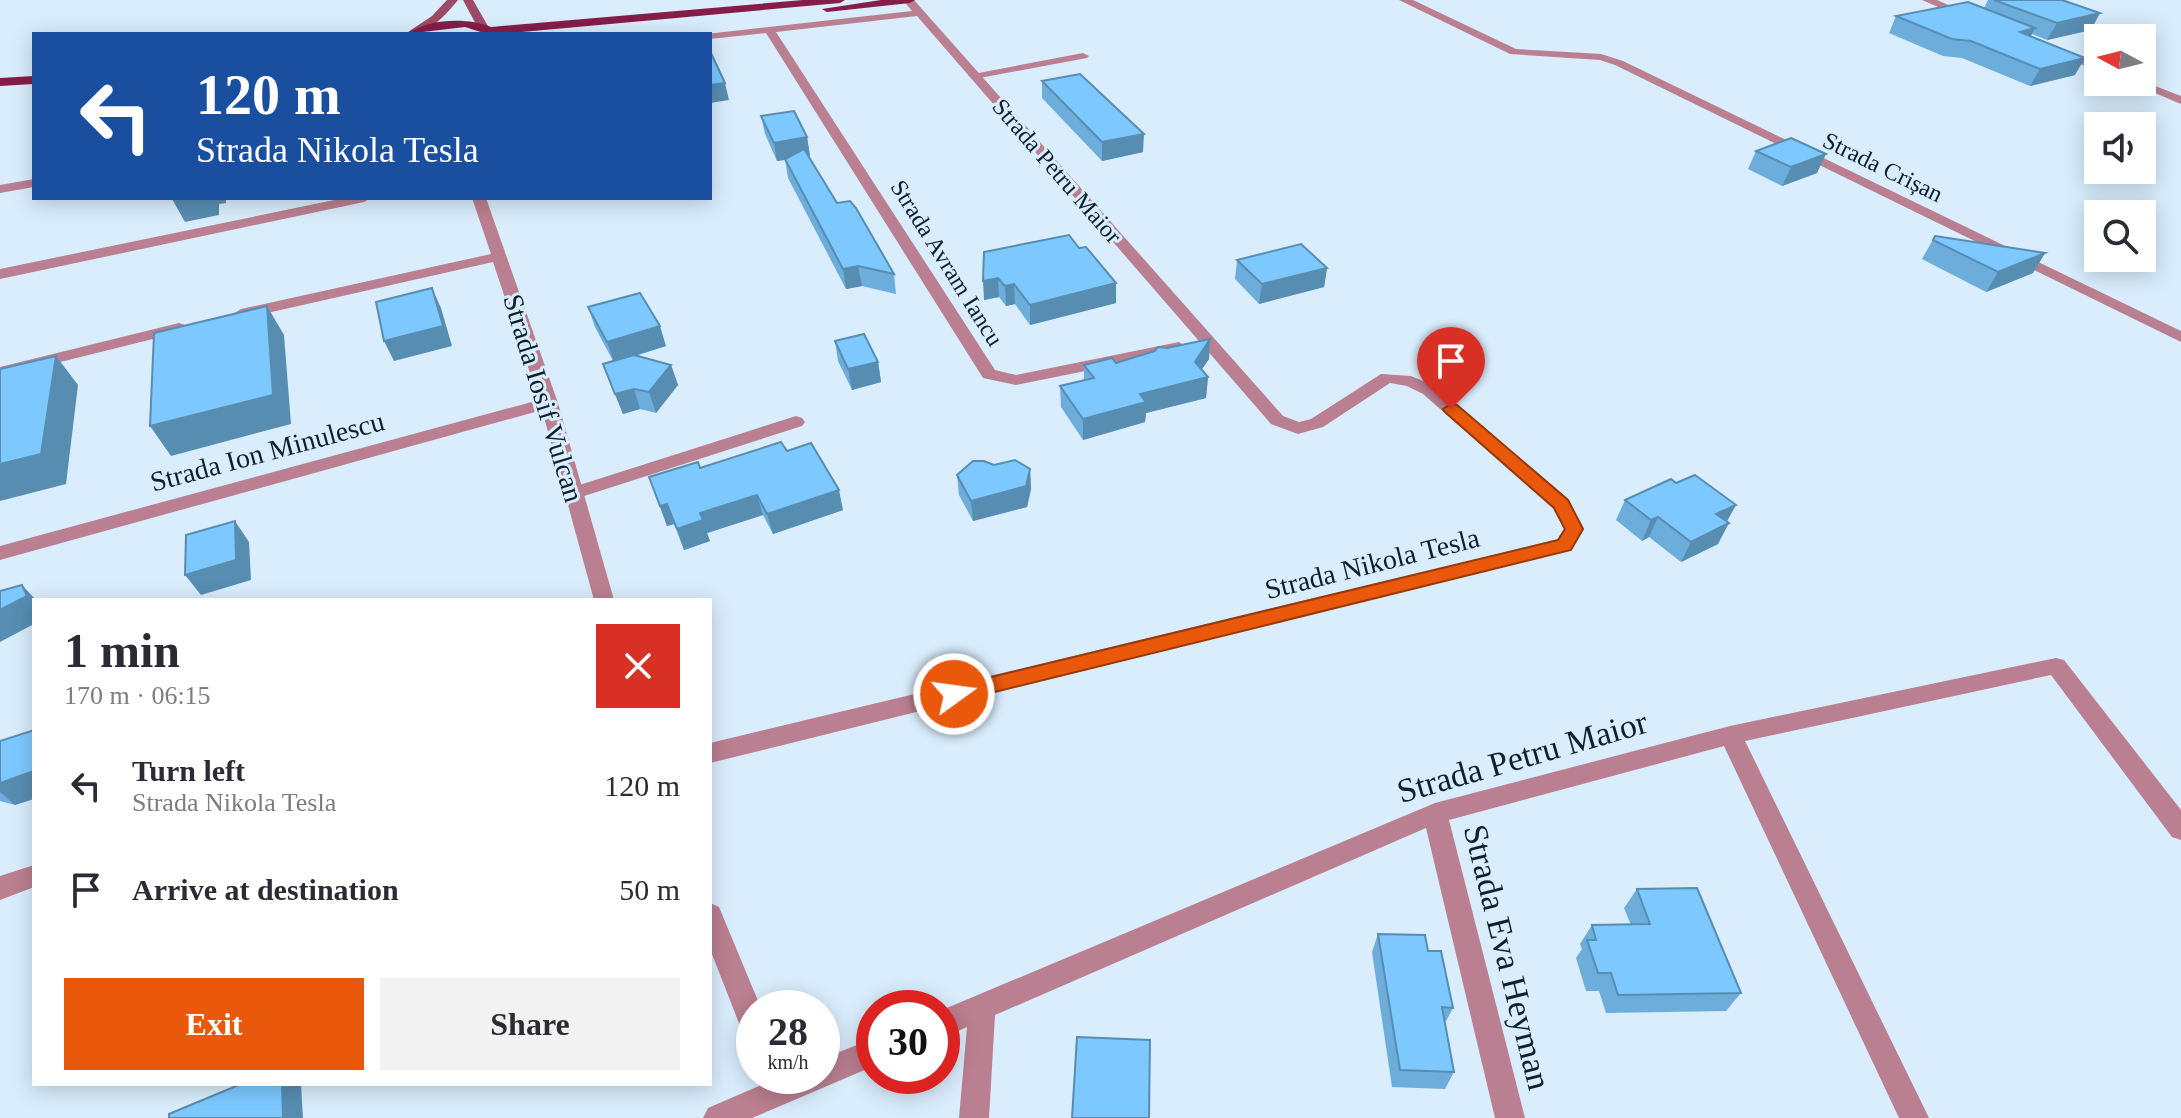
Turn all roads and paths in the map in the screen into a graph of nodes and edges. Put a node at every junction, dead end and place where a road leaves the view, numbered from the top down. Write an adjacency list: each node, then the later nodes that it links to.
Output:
1 (453, 0): 11 (main road)
2 (468, 0): 9 (main road)
3 (840, 0): 9 (main road)
4 (909, 0): 7 (street, Strada Petru Maior); 13 (main road)
5 (1404, 0): 33 (street, Strada Crișan)
6 (1927, 0): 8 (street)
7 (919, 13): 10 (street); 20 (street, Strada Petru Maior)
8 (1984, 22)
9 (489, 30): 12 (main road)
10 (770, 31): 14 (street); 34 (street, Strada Avram Iancu)
11 (414, 32)
12 (419, 32)
13 (610, 32)
14 (712, 36)
15 (2055, 51): 17 (street)
16 (1083, 56): 20 (street)
17 (2084, 62)
18 (32, 72): 19 (main road)
19 (0, 74)
20 (974, 75): 34 (street, Strada Petru Maior)
21 (32, 80): 22 (main road)
22 (0, 82)
23 (2156, 90): 24 (street)
24 (2181, 100)
25 (32, 183): 26 (street)
26 (0, 189)
27 (354, 200): 30 (street)
28 (480, 200): 29 (street, Strada Iosif Vulcan)
29 (500, 256): 31 (street); 36 (street, Strada Iosif Vulcan)
30 (0, 274)
31 (228, 317)
32 (198, 324): 35 (street)
33 (2181, 337)
34 (1207, 341): 42 (street, Strada Nikola Tesla)
35 (0, 372)
36 (549, 403): 38 (street, Strada Iosif Vulcan); 39 (street, Strada Ion Minulescu)
37 (796, 422): 38 (street)
38 (574, 493): 40 (street, Strada Iosif Vulcan)
39 (0, 553)
40 (603, 598)
41 (1730, 735): 43 (street, Strada Petru Maior); 44 (street, Strada Petru Maior); 55 (street)
42 (712, 753)
43 (1435, 813): 49 (street, Strada Petru Maior); 54 (street, Strada Eva Heyman)
44 (2181, 829)
45 (32, 877): 46 (street)
46 (0, 888)
47 (712, 920): 48 (street)
48 (740, 990)
49 (982, 1007): 50 (street, Strada Petru Maior); 53 (street)
50 (960, 1016)
51 (759, 1094): 52 (street)
52 (718, 1118)
53 (974, 1118)
54 (1510, 1118)
55 (1914, 1118)

